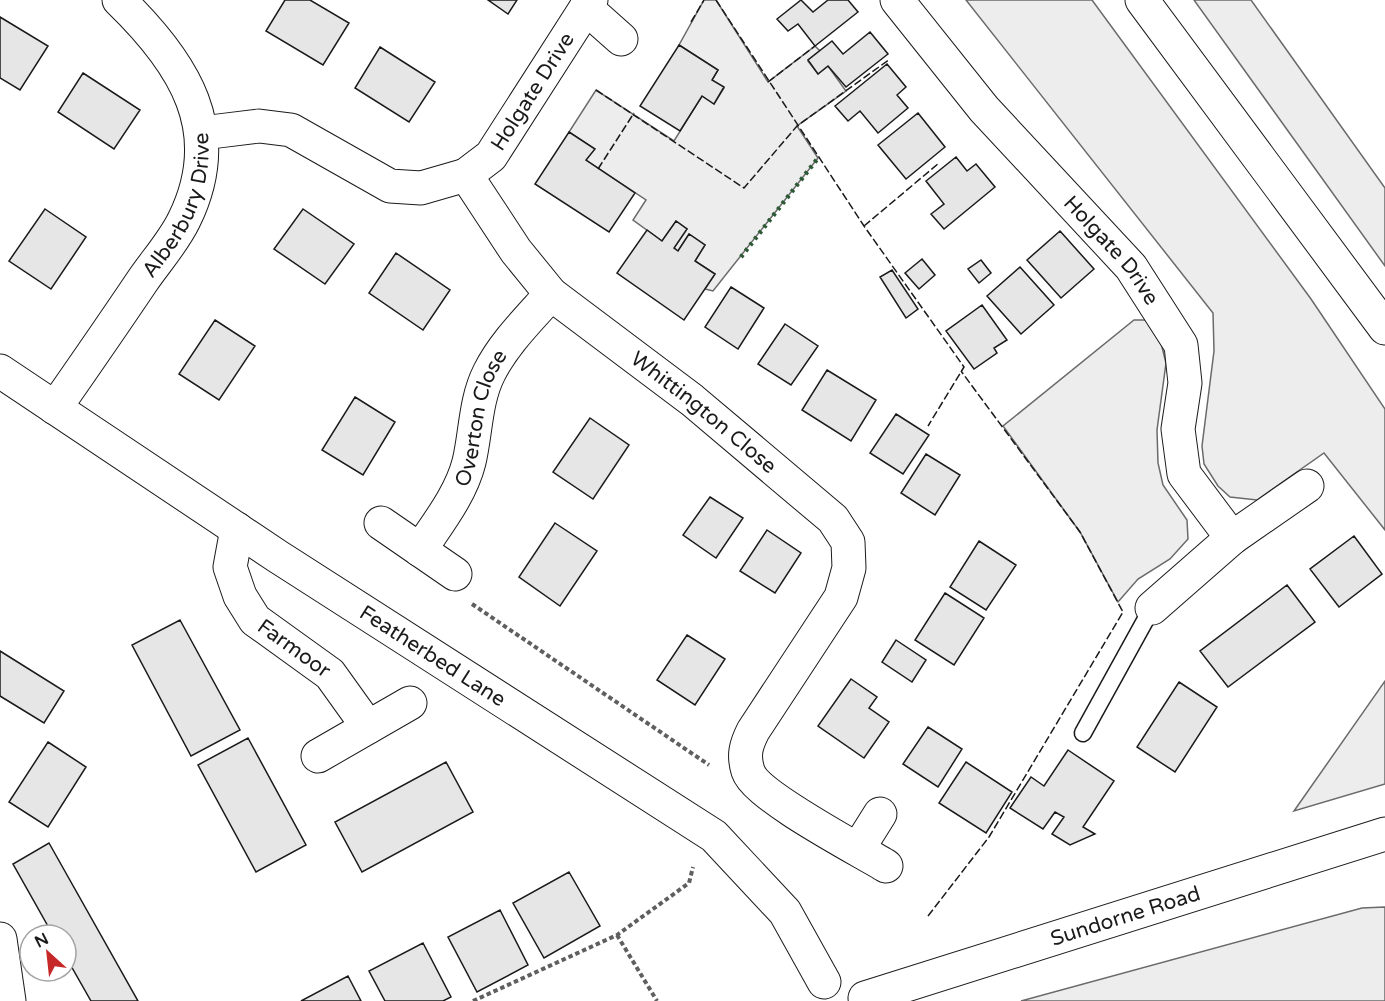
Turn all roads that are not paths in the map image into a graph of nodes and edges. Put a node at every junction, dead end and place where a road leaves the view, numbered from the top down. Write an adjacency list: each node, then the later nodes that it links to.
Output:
1 (119, 0): 6 (main road, Alberbury Drive)
2 (897, 0): 15 (main road, Holgate Drive)
3 (1142, 0): 9 (main road)
4 (588, 4): 5 (main road); 7 (main road, Holgate Drive)
5 (621, 39)
6 (202, 133): 7 (main road); 11 (main road, Alberbury Drive)
7 (466, 175): 8 (main road, Whittington Close)
8 (551, 294): 16 (main road, Overton Close); 25 (main road, Whittington Close)
9 (1385, 328)
10 (0, 371): 11 (main road, Featherbed Lane)
11 (55, 408): 14 (main road, Featherbed Lane)
12 (1307, 486): 15 (main road)
13 (381, 523): 16 (main road)
14 (237, 529): 20 (main road, Farmoor); 28 (main road, Featherbed Lane)
15 (1232, 538): 18 (main road)
16 (420, 550): 17 (main road)
17 (454, 574)
18 (1152, 608): 21 (lane)
19 (410, 704): 20 (main road)
20 (368, 727): 22 (main road)
21 (1083, 733)
22 (318, 756)
23 (880, 814): 25 (main road)
24 (1385, 834): 29 (main road, Sundorne Road)
25 (858, 849): 26 (main road, Whittington Close)
26 (886, 866)
27 (0, 939): 30 (main road)
28 (819, 992): 29 (main road, Sundorne Road)
29 (866, 999)
30 (9, 1001)

